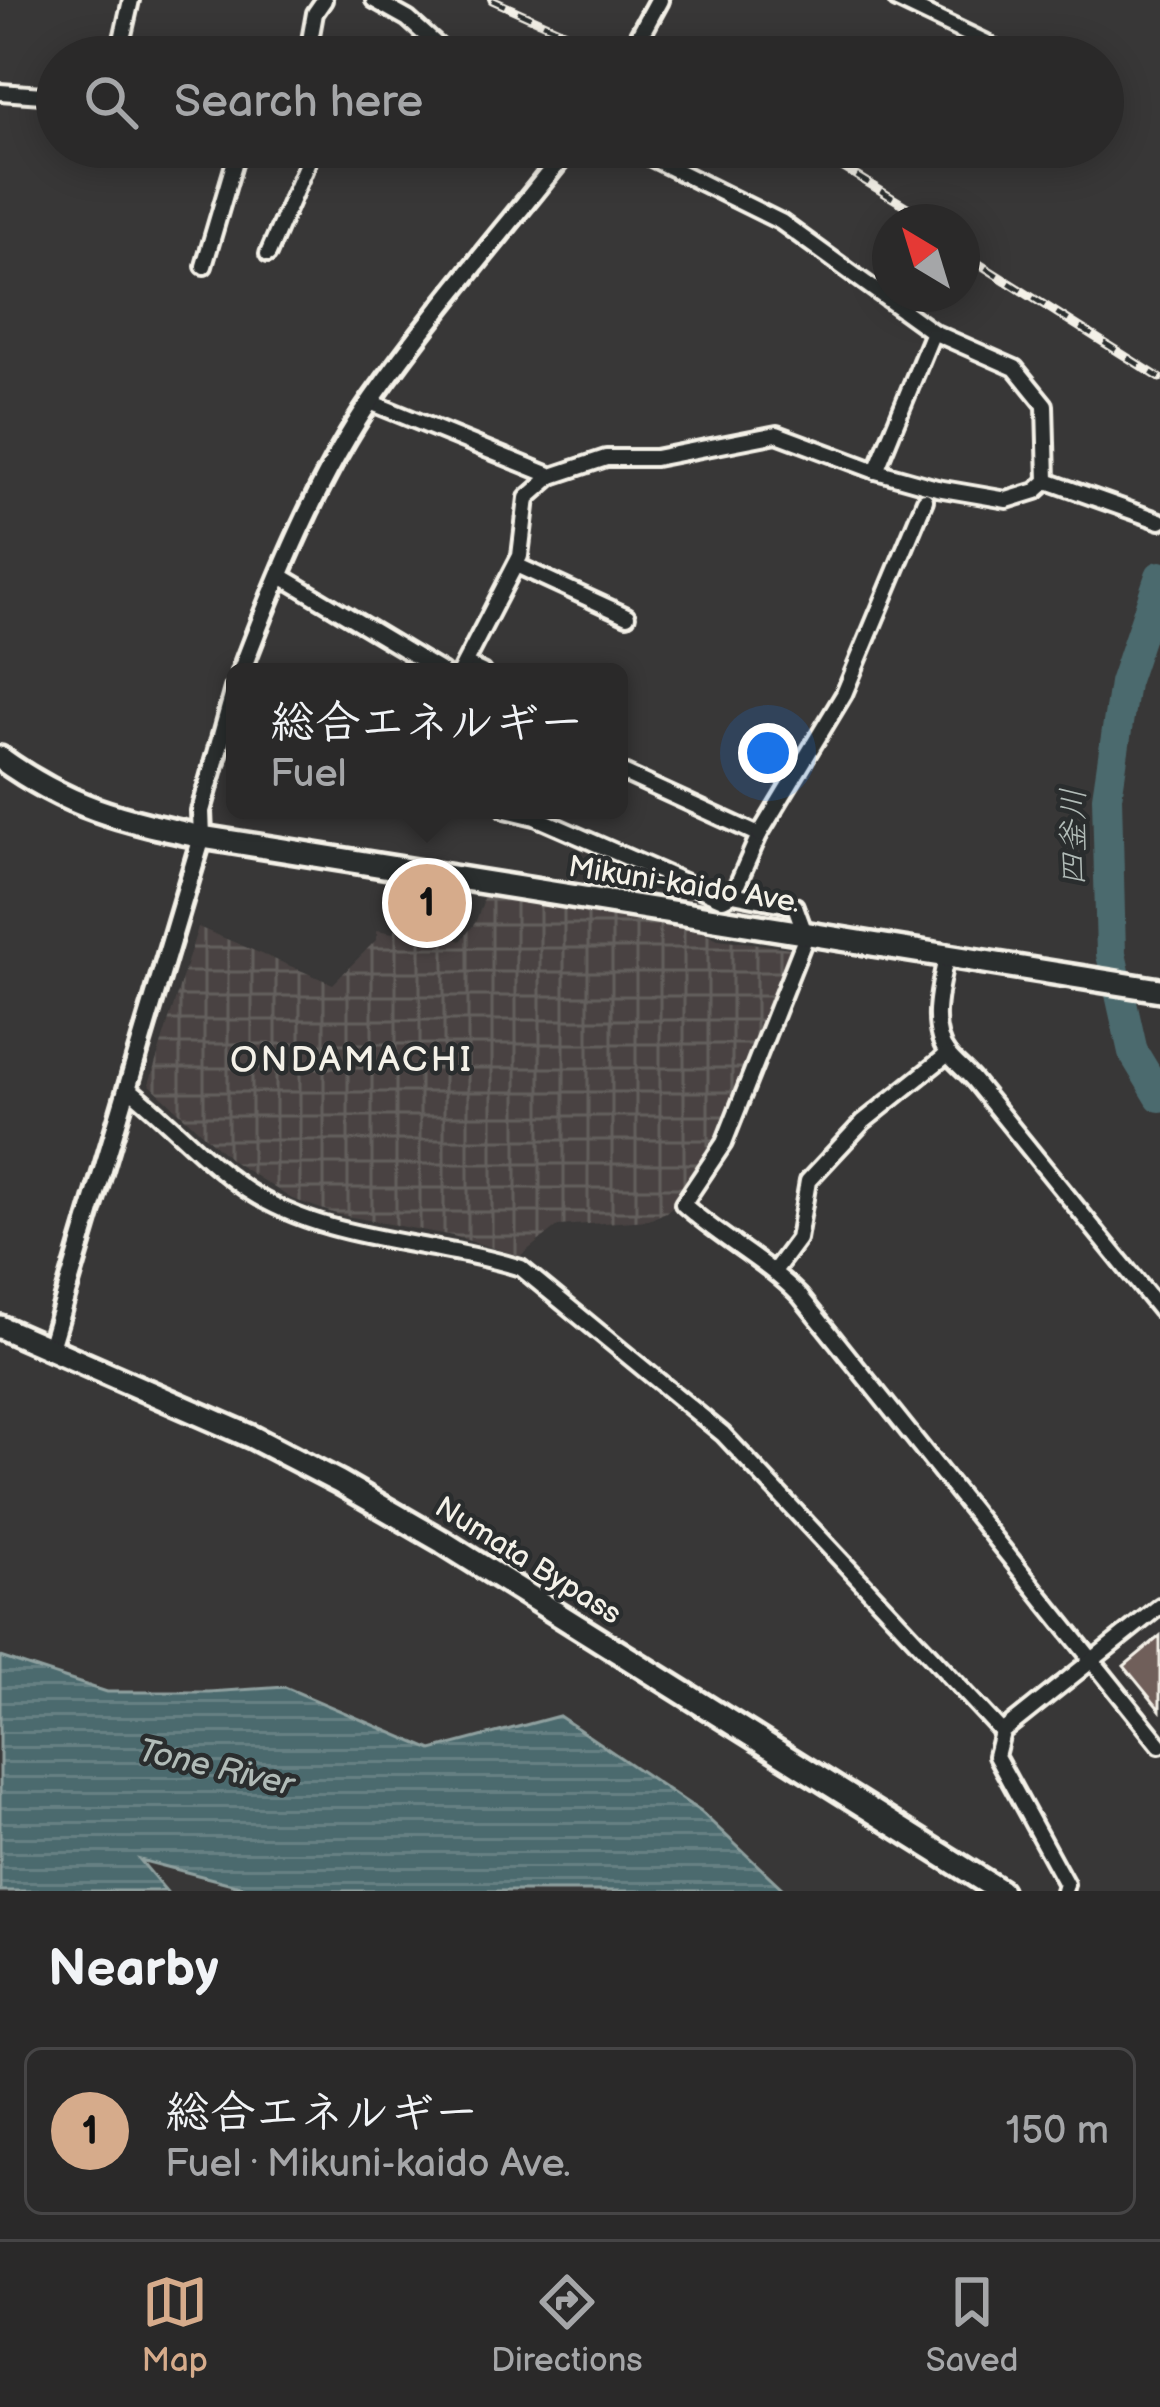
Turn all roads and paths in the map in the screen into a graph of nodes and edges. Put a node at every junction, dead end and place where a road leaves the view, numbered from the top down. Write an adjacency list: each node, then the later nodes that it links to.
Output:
1 (130, 0): 6 (street)
2 (324, 0): 7 (street)
3 (374, 0): 8 (street)
4 (659, 0): 9 (street)
5 (897, 0): 10 (street)
6 (122, 36)
7 (311, 36)
8 (427, 36)
9 (639, 36)
10 (972, 36)
11 (0, 92): 12 (street)
12 (36, 95)
13 (233, 168): 18 (street)
14 (305, 168): 17 (street)
15 (554, 168): 20 (street)
16 (672, 168): 19 (street)
17 (268, 254)
18 (204, 266)
19 (933, 332): 21 (street); 23 (street)
20 (370, 402): 22 (street); 27 (street)
21 (876, 471): 22 (street); 23 (street)
22 (552, 476): 26 (street)
23 (1047, 481): 25 (street)
24 (926, 500): 36 (street)
25 (1160, 521)
26 (516, 565): 28 (street); 31 (street)
27 (281, 576): 29 (street); 30 (street)
28 (627, 616)
29 (246, 663)
30 (427, 663)
31 (465, 663)
32 (226, 727): 37 (street)
33 (0, 758): 37 (highway, Mikuni-kaido Ave.)
34 (628, 775): 36 (street)
35 (540, 819): 38 (street)
36 (759, 835): 38 (street)
37 (202, 837): 39 (highway, Mikuni-kaido Ave.); 43 (street)
38 (733, 894): 39 (street)
39 (806, 936): 40 (highway, Mikuni-kaido Ave.); 44 (street)
40 (946, 958): 41 (highway, Mikuni-kaido Ave.); 42 (street)
41 (1156, 990)
42 (948, 1054): 44 (street); 45 (street)
43 (128, 1088): 47 (street); 50 (street)
44 (775, 1270): 49 (street)
45 (1160, 1310)
46 (0, 1327): 47 (highway, Numata Bypass)
47 (50, 1348): 52 (highway, Numata Bypass)
48 (1160, 1606): 49 (street)
49 (1093, 1660): 50 (street); 51 (street)
50 (1002, 1732): 53 (street)
51 (1160, 1745)
52 (1000, 1891)
53 (1064, 1891)

